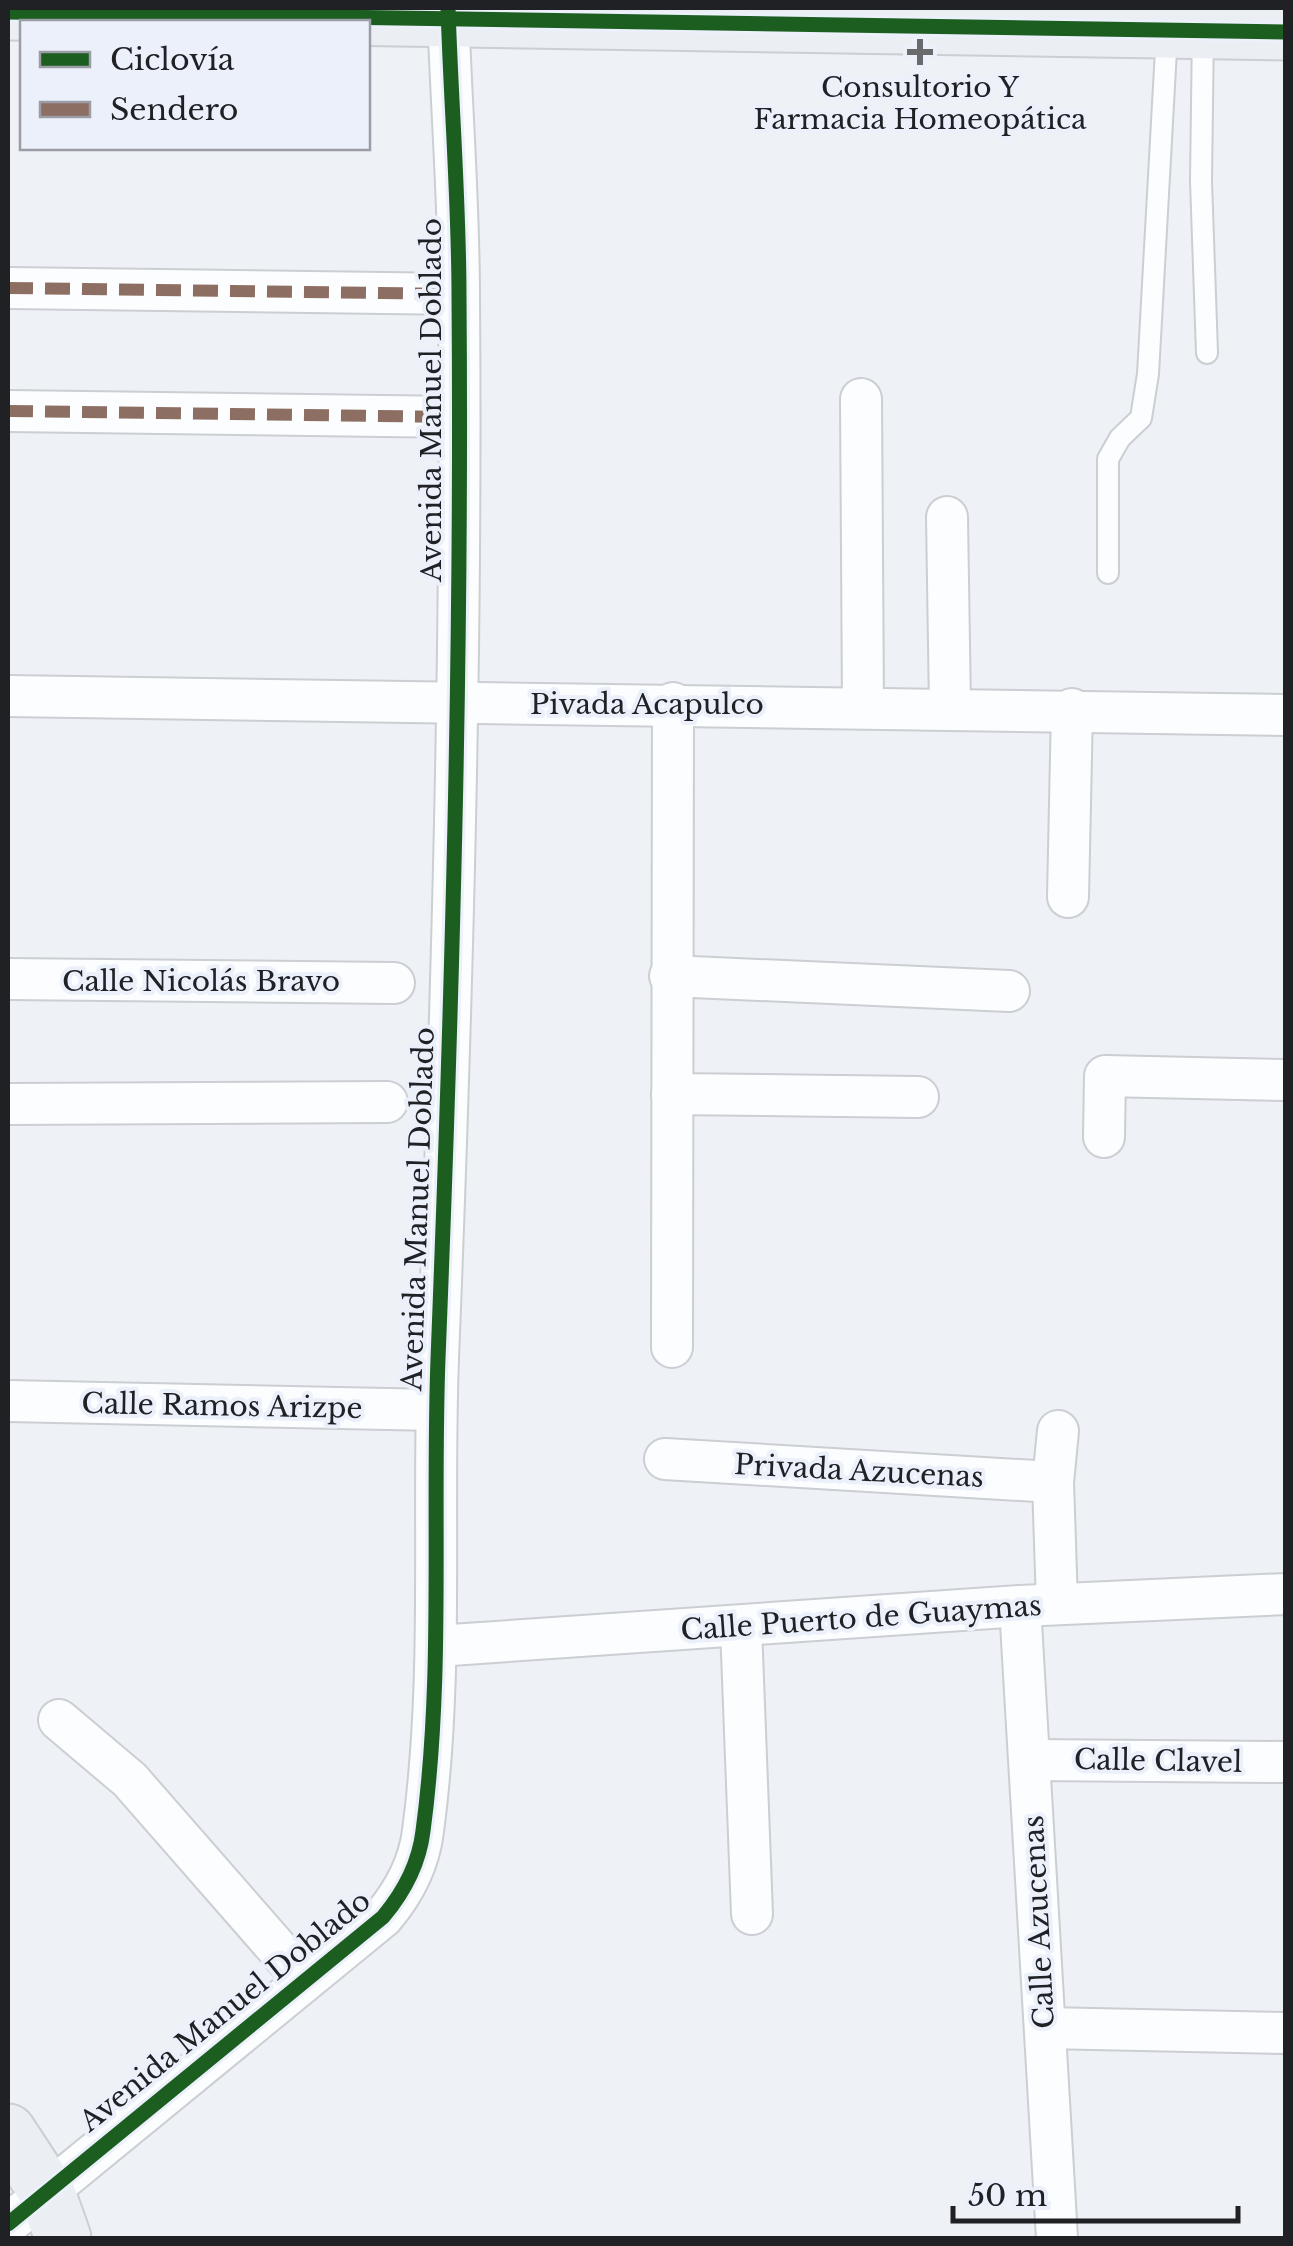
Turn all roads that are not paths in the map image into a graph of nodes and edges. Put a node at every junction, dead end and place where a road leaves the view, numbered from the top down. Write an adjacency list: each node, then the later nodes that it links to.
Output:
1 (8, 12): 2 (street)
2 (448, 14): 3 (street); 6 (street, Avenida Manuel Doblado)
3 (1190, 23): 4 (street); 7 (lane); 12 (lane)
4 (1286, 32)
5 (8, 288): 6 (street)
6 (459, 294): 10 (street, Avenida Manuel Doblado)
7 (1207, 353)
8 (861, 400): 16 (street)
9 (8, 411): 10 (street)
10 (458, 417): 14 (street, Avenida Manuel Doblado)
11 (947, 517): 17 (street)
12 (1108, 573)
13 (8, 696): 14 (street, Pivada Acapulco)
14 (454, 703): 15 (street, Pivada Acapulco); 33 (street, Avenida Manuel Doblado)
15 (672, 703): 16 (street, Pivada Acapulco); 21 (street)
16 (864, 706): 17 (street, Pivada Acapulco)
17 (950, 708): 18 (street, Pivada Acapulco)
18 (1072, 709): 19 (street, Pivada Acapulco); 20 (street)
19 (1286, 716)
20 (1068, 897)
21 (670, 976): 24 (street); 26 (street)
22 (8, 980): 23 (street, Calle Nicolás Bravo)
23 (394, 983)
24 (1009, 990)
25 (1286, 1080): 30 (street)
26 (672, 1094): 27 (street); 31 (street)
27 (918, 1096)
28 (388, 1102): 29 (street)
29 (8, 1104)
30 (1104, 1137)
31 (672, 1348)
32 (8, 1401): 33 (street, Calle Ramos Arizpe)
33 (436, 1410): 40 (street, Avenida Manuel Doblado)
34 (1058, 1431): 36 (street, Calle Azucenas)
35 (665, 1459): 36 (street, Privada Azucenas)
36 (1054, 1482): 38 (street, Calle Azucenas)
37 (1286, 1594): 38 (street, Calle Puerto de Guaymas)
38 (1038, 1605): 39 (street, Calle Puerto de Guaymas); 42 (street, Calle Azucenas)
39 (740, 1627): 40 (street, Calle Puerto de Guaymas); 44 (street)
40 (436, 1646): 45 (street, Avenida Manuel Doblado)
41 (59, 1720): 45 (street)
42 (1030, 1760): 43 (street, Calle Clavel); 46 (street, Calle Azucenas)
43 (1286, 1762)
44 (752, 1914)
45 (303, 1978): 49 (street, Avenida Manuel Doblado)
46 (1045, 2028): 47 (street); 50 (street, Calle Azucenas)
47 (1286, 2032)
48 (8, 2132): 49 (street)
49 (39, 2217)
50 (1057, 2238)

